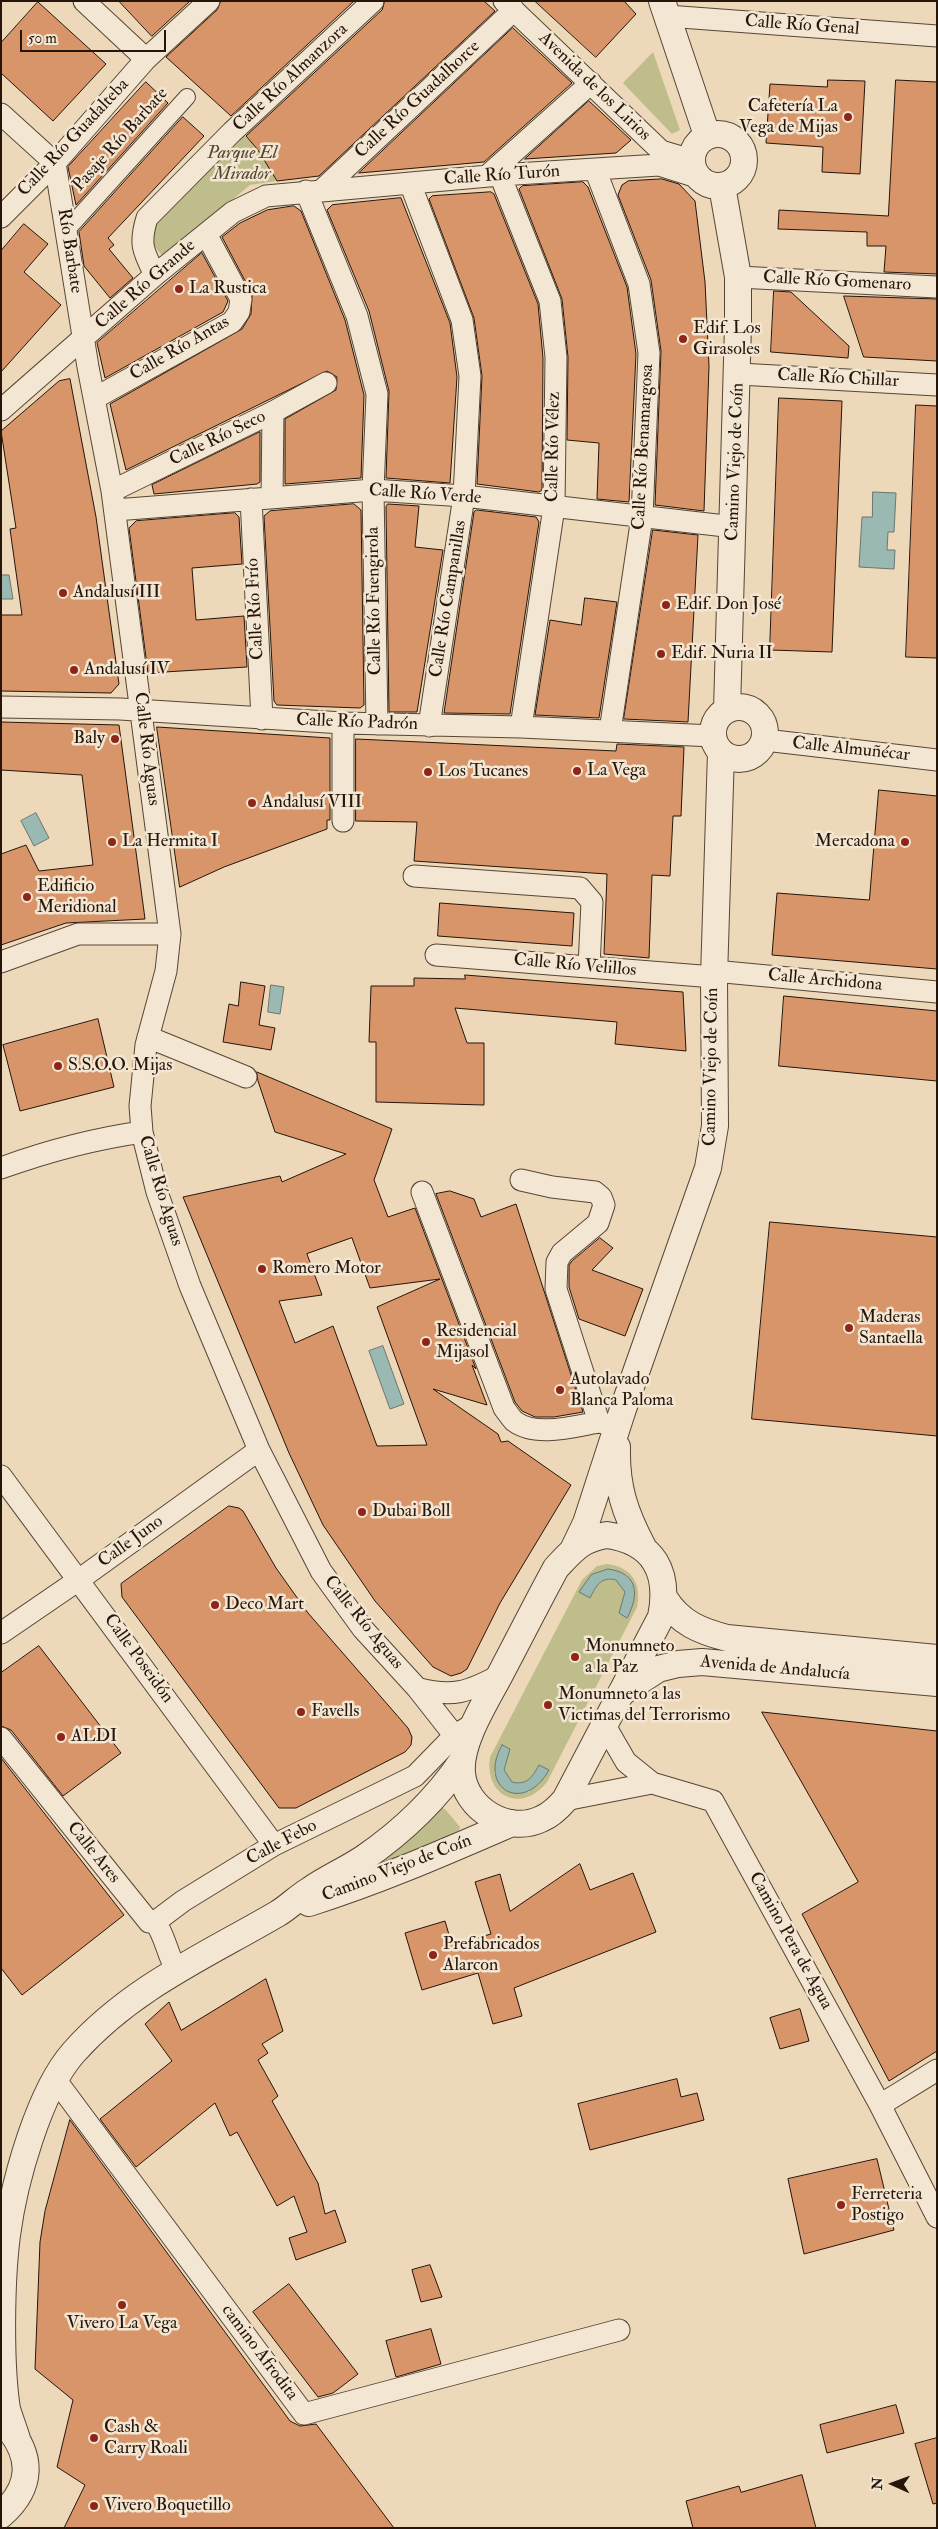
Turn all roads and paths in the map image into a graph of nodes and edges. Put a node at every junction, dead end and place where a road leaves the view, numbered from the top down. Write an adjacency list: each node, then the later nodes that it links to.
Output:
1 (84, 1): 7 (street)
2 (210, 1): 7 (street, Calle Río Guadalteba)
3 (373, 1): 22 (street, Calle Río Almanzora)
4 (509, 6): 8 (street, Avenida de los Lirios); 18 (street, Calle Río Guadalhorce)
5 (664, 9): 6 (street, Calle Río Genal); 11 (street)
6 (937, 36)
7 (146, 59): 12 (street, Calle Río Guadalteba)
8 (591, 83): 13 (street, Avenida de los Lirios); 15 (street)
9 (187, 97): 20 (street, Pasaje Río Barbate)
10 (1, 114): 12 (street)
11 (707, 135): 13 (street); 17 (street)
12 (54, 162): 19 (street, Calle Río Guadalteba); 20 (street, Río Barbate)
13 (694, 168): 14 (street, Calle Río Turón); 17 (street)
14 (595, 169): 15 (street, Calle Río Turón); 38 (street, Calle Río Benamargosa)
15 (494, 176): 16 (street, Calle Río Turón); 37 (street, Calle Río Vélez)
16 (410, 183): 18 (street, Calle Río Turón); 33 (street, Calle Río Campanillas)
17 (722, 186): 23 (street, Camino Viejo de Coín)
18 (314, 190): 21 (street, Calle Río Grande); 32 (street, Calle Río Fuengirola)
19 (1, 217)
20 (65, 232): 25 (street, Río Barbate)
21 (206, 234): 22 (street, Calle Río Grande); 29 (street, Calle Río Antas)
22 (155, 275): 25 (street, Calle Río Grande)
23 (738, 277): 24 (street, Calle Río Gomenaro); 26 (street, Camino Viejo de Coín)
24 (937, 287)
25 (84, 340): 29 (street, Calle Río Aguas); 30 (street, Calle Río Grande)
26 (739, 374): 28 (street, Calle Río Chillar); 39 (street, Camino Viejo de Coín)
27 (326, 383): 31 (street)
28 (937, 384)
29 (95, 398): 36 (street, Calle Río Aguas)
30 (1, 410)
31 (272, 412): 34 (street, Calle Río Seco); 36 (street, Calle Río Seco)
32 (373, 490): 33 (street, Calle Río Verde); 34 (street, Calle Río Verde); 45 (street, Calle Río Fuengirola)
33 (464, 496): 37 (street, Calle Río Verde); 46 (street, Calle Río Campanillas)
34 (272, 498): 35 (street, Calle Río Verde)
35 (251, 499): 36 (street, Calle Río Verde); 43 (street, Calle Río Frío)
36 (114, 500): 41 (street, Calle Río Aguas)
37 (554, 507): 38 (street, Calle Río Verde); 47 (street, Calle Río Vélez)
38 (642, 517): 39 (street, Calle Río Verde); 48 (street, Calle Río Benamargosa)
39 (734, 527): 42 (street, Camino Viejo de Coín)
40 (1, 707): 41 (street, Calle Río Padrón)
41 (141, 710): 43 (street, Calle Río Padrón); 54 (street, Calle Río Aguas)
42 (727, 710): 49 (street); 50 (street)
43 (262, 719): 44 (street, Calle Río Padrón)
44 (343, 723): 45 (street, Calle Río Padrón); 52 (street)
45 (377, 724): 46 (street, Calle Río Padrón)
46 (429, 726): 47 (street, Calle Río Padrón)
47 (521, 727): 48 (street, Calle Río Padrón)
48 (610, 731): 50 (street, Calle Río Padrón)
49 (765, 740): 50 (street); 51 (street, Calle Almuñécar)
50 (717, 744): 58 (street, Camino Viejo de Coín)
51 (937, 760)
52 (343, 821)
53 (414, 876): 57 (street)
54 (170, 934): 56 (street); 60 (street, Calle Río Aguas)
55 (436, 955): 57 (street, Calle Río Velillos)
56 (1, 962)
57 (589, 967): 58 (street, Calle Río Velillos)
58 (714, 974): 59 (street, Calle Archidona); 66 (street, Camino Viejo de Coín)
59 (937, 992)
60 (148, 1037): 61 (street); 62 (street, Calle Río Aguas)
61 (246, 1077)
62 (142, 1132): 63 (street); 67 (street, Calle Río Aguas)
63 (1, 1168)
64 (521, 1180): 66 (street)
65 (422, 1192): 66 (street)
66 (608, 1424): 69 (street, Camino Viejo de Coín); 70 (street, Camino Viejo de Coín)
67 (259, 1450): 71 (street, Calle Juno); 77 (street, Calle Río Aguas)
68 (1, 1476): 71 (street, Calle Poseidón)
69 (574, 1548): 70 (street); 75 (street, Camino Viejo de Coín)
70 (643, 1548): 72 (street)
71 (80, 1579): 73 (street, Calle Juno); 86 (street, Calle Poseidón)
72 (665, 1599): 74 (street, Avenida de Andalucía); 78 (street)
73 (1, 1633)
74 (937, 1658)
75 (500, 1675): 77 (street); 81 (street, Camino Viejo de Coín)
76 (937, 1683): 78 (street, Avenida de Andalucía)
77 (417, 1688): 81 (street, Calle Río Aguas)
78 (620, 1693): 79 (street)
79 (604, 1724): 83 (street); 84 (street)
80 (1, 1738): 88 (street, Calle Ares)
81 (462, 1755): 82 (street, Calle Febo); 82 (street, Calle Febo); 85 (street); 87 (street, Camino Viejo de Coín)
82 (415, 1776): 86 (street, Calle Febo)
83 (652, 1783): 84 (street, Camino Pera de Agua); 92 (street, Camino Pera de Agua)
84 (565, 1800): 85 (street)
85 (512, 1823): 87 (street, Camino Viejo de Coín)
86 (274, 1845): 88 (street, Calle Febo)
87 (280, 1912): 89 (street, Camino Viejo de Coín)
88 (155, 1922): 89 (street, Calle Ares)
89 (176, 1969): 91 (street, Camino Viejo de Coín)
90 (937, 2070): 92 (street)
91 (55, 2079): 93 (street, Camino Viejo de Coín); 95 (street, camino Afrodita)
92 (880, 2105): 94 (street, Camino Pera de Agua)
93 (6, 2193): 96 (street, Camino Viejo de Coín)
94 (937, 2217)
95 (619, 2330)
96 (1, 2331): 97 (street, Camino Viejo de Coín)
97 (9, 2431): 98 (street, Camino Viejo de Coín)
98 (1, 2516)

